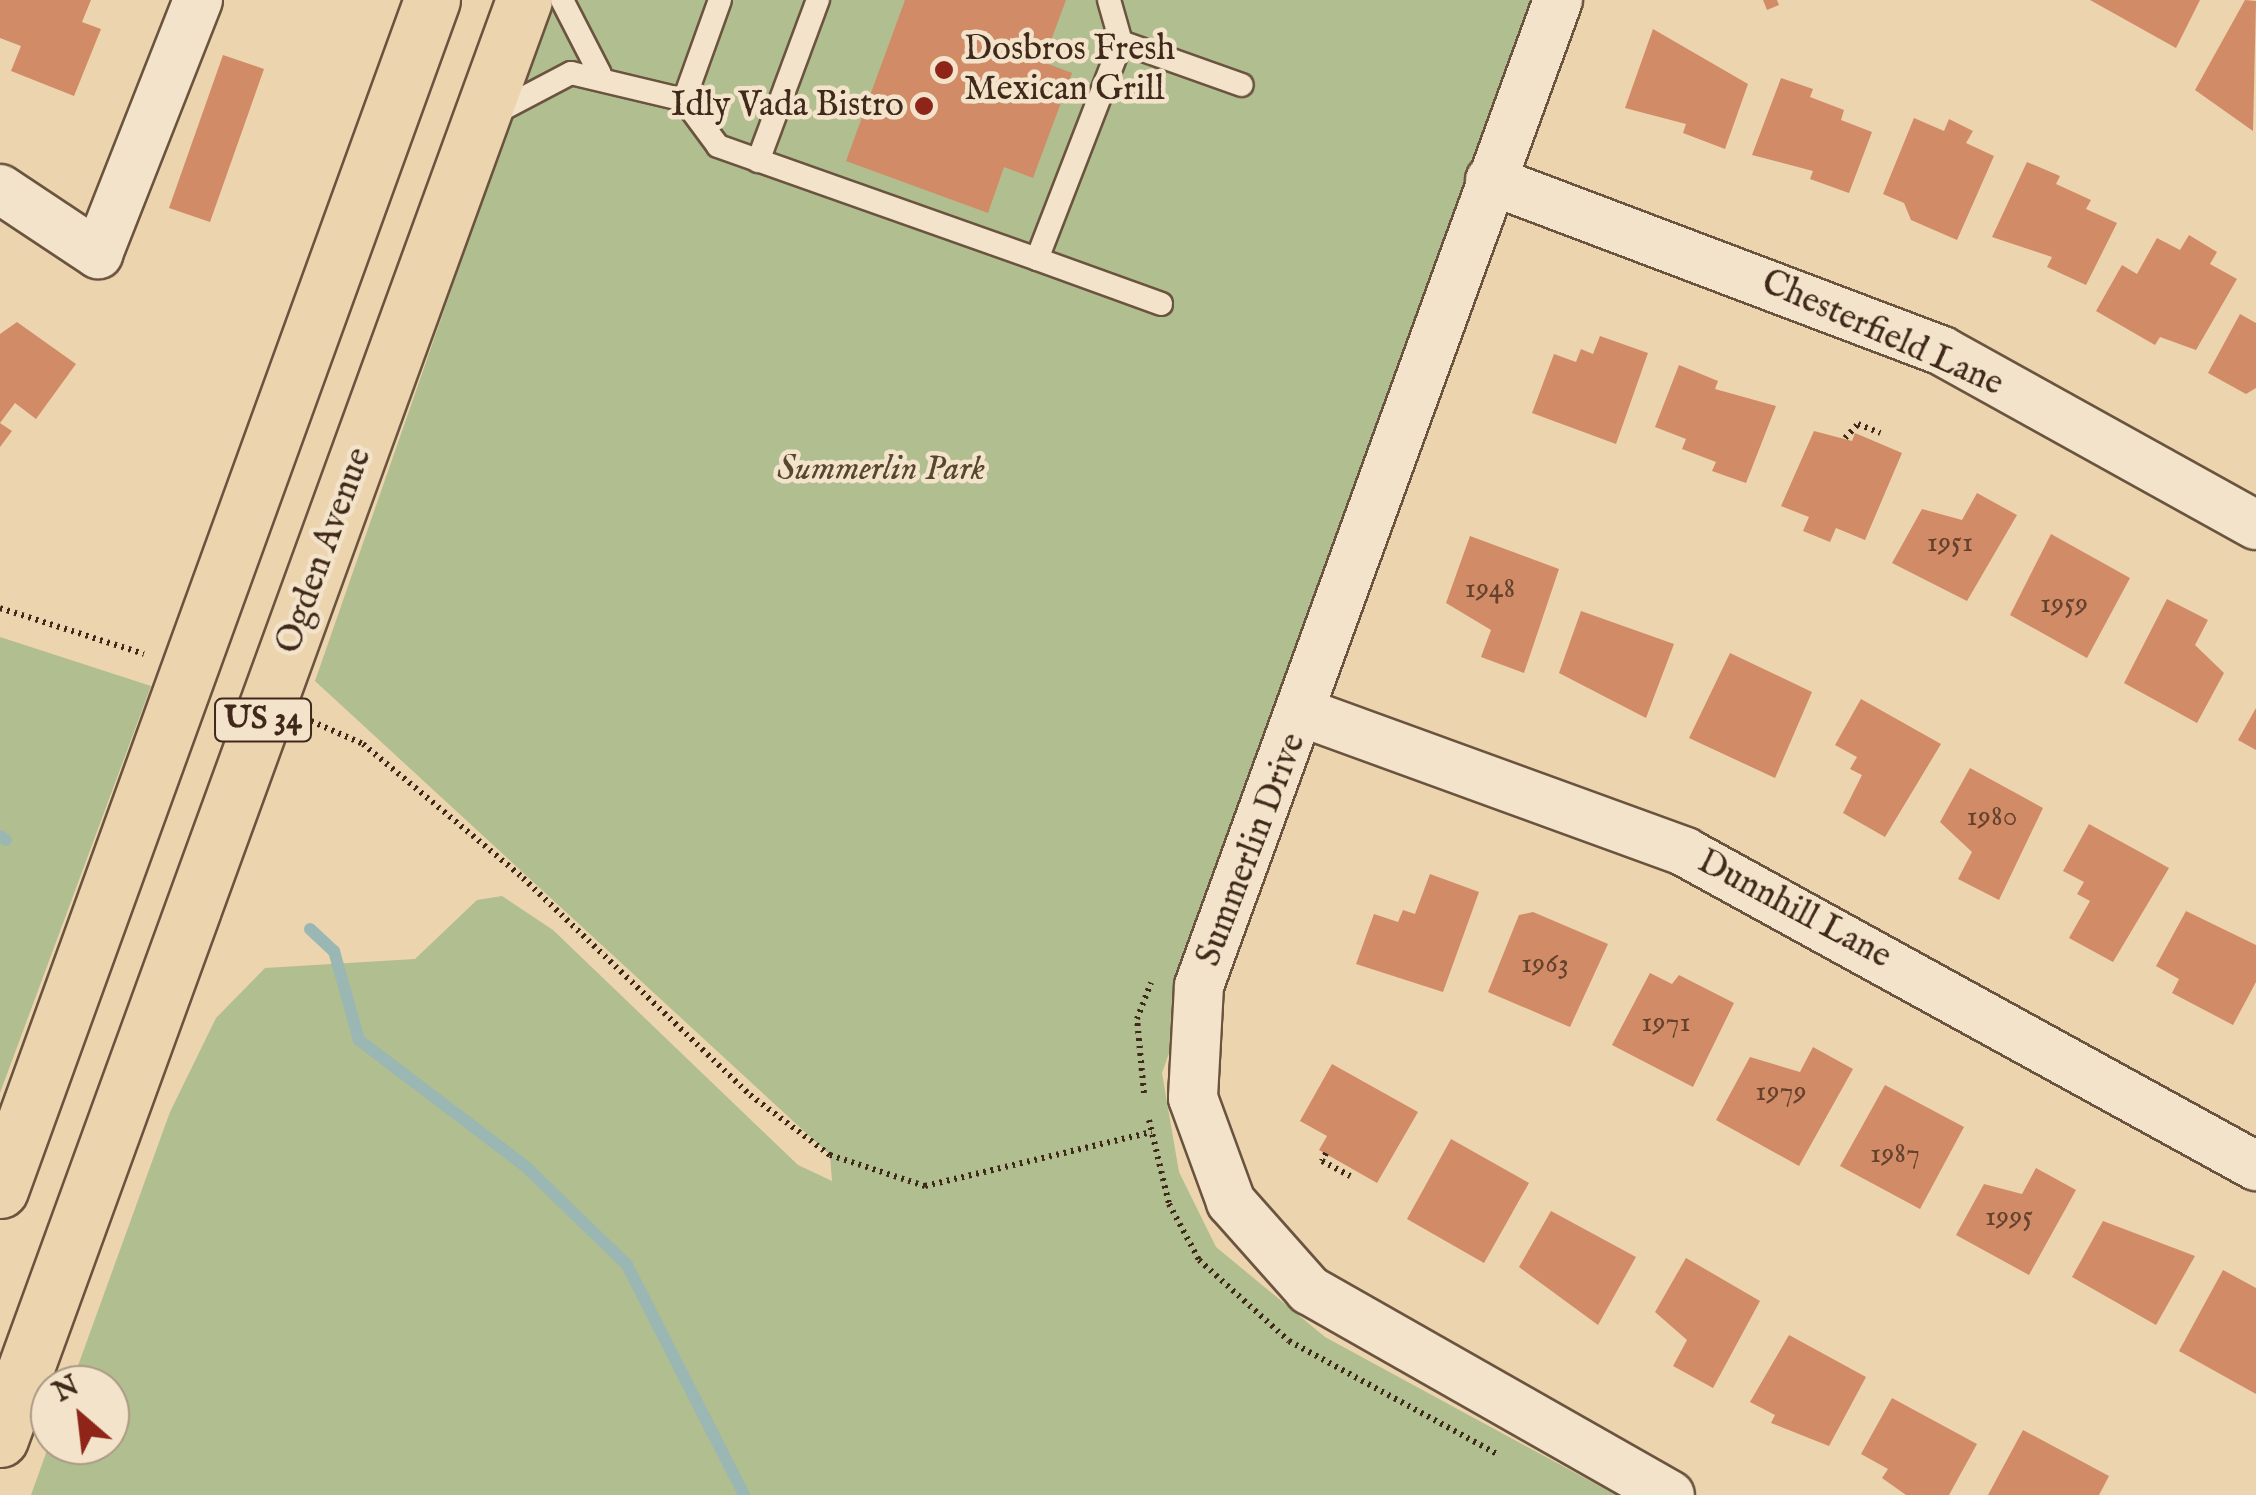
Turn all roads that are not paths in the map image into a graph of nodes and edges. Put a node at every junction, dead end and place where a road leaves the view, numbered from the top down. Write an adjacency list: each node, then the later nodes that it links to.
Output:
1 (198, 0): 16 (street)
2 (432, 0): 22 (main road, US 34)
3 (524, 0): 13 (main road, Ogden Avenue / US 34)
4 (562, 0): 10 (lane)
5 (720, 0): 12 (lane)
6 (818, 0): 14 (lane)
7 (1109, 0): 9 (lane)
8 (1558, 0): 15 (street, Summerlin Drive)
9 (1120, 42): 11 (lane); 17 (lane)
10 (600, 74): 12 (lane); 13 (lane)
11 (1242, 86)
12 (684, 100): 14 (lane)
13 (480, 121): 23 (main road, Ogden Avenue / US 34)
14 (758, 161): 17 (lane)
15 (1490, 180): 19 (street, Chesterfield Lane); 20 (street, Summerlin Drive)
16 (0, 189)
17 (1036, 259): 18 (lane)
18 (1161, 304)
19 (2256, 525)
20 (1304, 713): 21 (street, Dunnhill Lane); 24 (street, Summerlin Drive)
21 (2256, 1166)
22 (0, 1190)
23 (0, 1439)
24 (1670, 1495)

